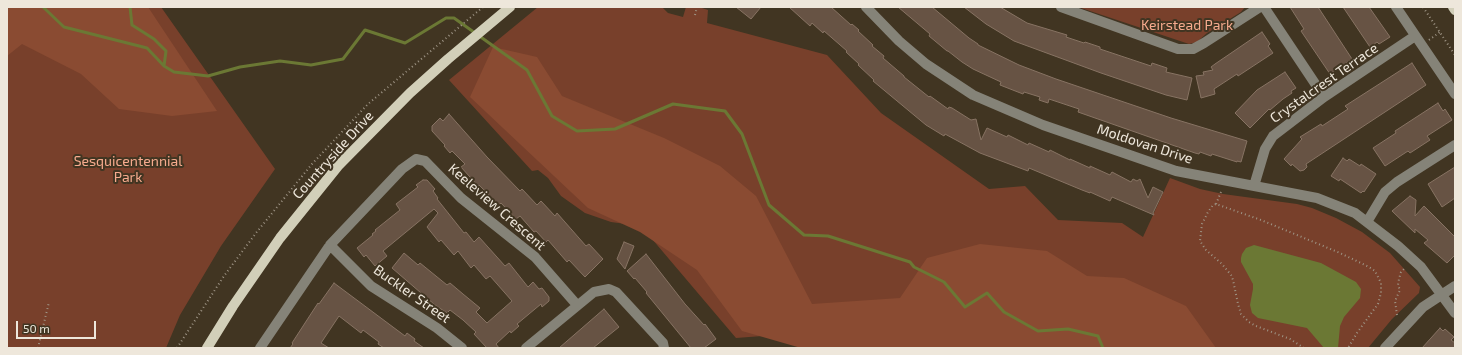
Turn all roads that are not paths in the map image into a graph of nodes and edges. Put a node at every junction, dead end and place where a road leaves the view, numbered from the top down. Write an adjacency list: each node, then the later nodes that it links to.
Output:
1 (866, 7): 13 (street, Moldovan Drive)
2 (1061, 7): 3 (street)
3 (1260, 7)
4 (1264, 7): 11 (street)
5 (1396, 7): 9 (street)
6 (1453, 7): 8 (main road)
7 (507, 10): 20 (main road, Countryside Drive)
8 (1455, 10)
9 (1415, 36): 10 (street); 11 (street, Crystalcrest Terrace)
10 (1455, 94)
11 (1324, 97): 13 (street, Crystalcrest Terrace)
12 (1455, 145): 14 (street)
13 (1254, 186): 14 (street, Moldovan Drive)
14 (1367, 222): 17 (street, Moldovan Drive)
15 (330, 245): 18 (street, Keeleview Crescent); 21 (street, Keeleview Crescent); 22 (street, Buckler Street)
16 (1455, 286): 17 (street)
17 (1442, 294): 19 (street, Moldovan Drive); 25 (street)
18 (577, 305): 23 (street); 24 (street)
19 (1455, 314)
20 (207, 348)
21 (260, 348)
22 (462, 348)
23 (526, 348)
24 (664, 348)
25 (1385, 348)

